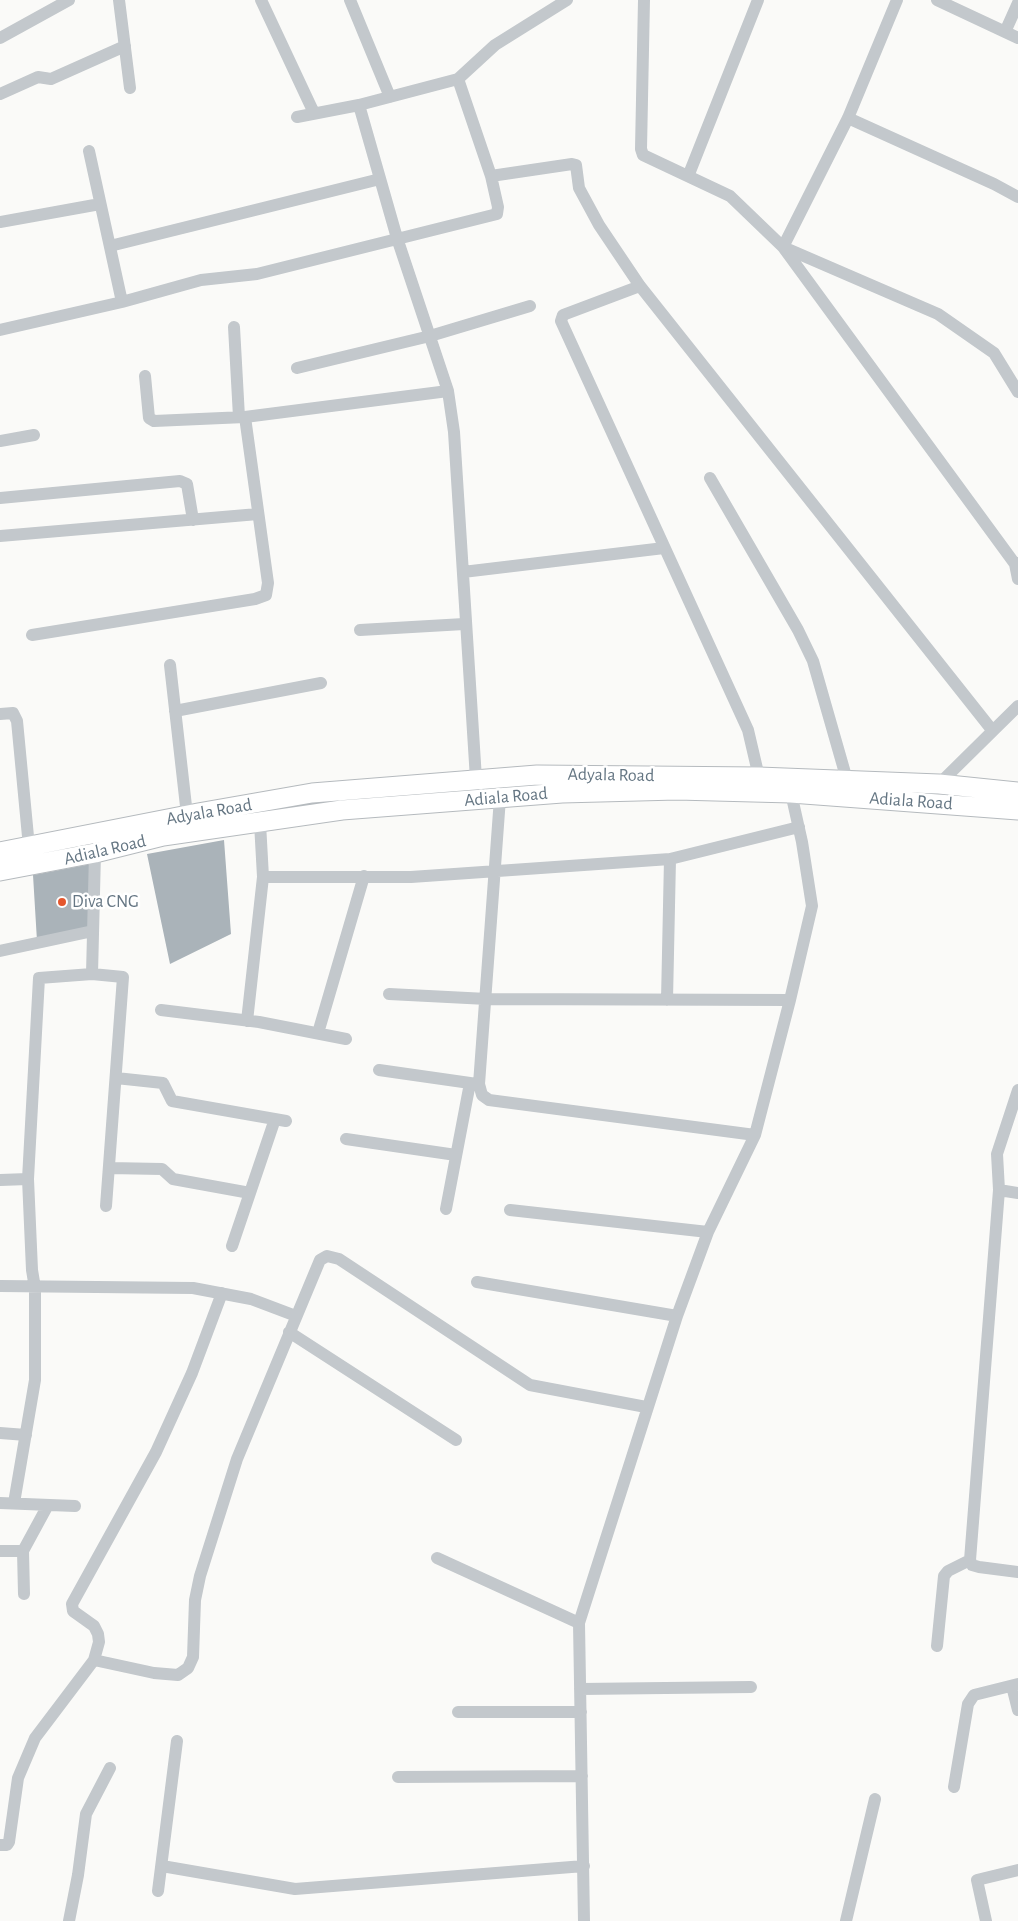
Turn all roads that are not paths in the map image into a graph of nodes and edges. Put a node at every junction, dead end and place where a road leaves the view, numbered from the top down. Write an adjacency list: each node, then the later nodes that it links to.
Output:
1 (70, 0): 12 (street)
2 (119, 0): 14 (street)
3 (261, 0): 20 (street)
4 (350, 0): 18 (street)
5 (567, 0): 15 (street)
6 (644, 0): 24 (street)
7 (758, 0): 24 (street)
8 (897, 0): 22 (street)
9 (937, 0): 11 (street)
10 (1018, 3): 11 (street)
11 (1004, 32): 13 (street)
12 (0, 38)
13 (1018, 38)
14 (125, 46): 16 (street); 17 (street)
15 (458, 79): 18 (street); 25 (street)
16 (130, 88)
17 (0, 94)
18 (390, 97): 19 (street)
19 (359, 105): 20 (street); 26 (street)
20 (314, 114): 21 (street)
21 (297, 117)
22 (848, 118): 27 (street); 32 (street)
23 (88, 151): 28 (street)
24 (688, 174): 32 (street)
25 (491, 176): 30 (street); 33 (street)
26 (380, 179): 30 (street); 31 (street)
27 (1018, 197)
28 (100, 204): 29 (street); 31 (street)
29 (0, 222)
30 (397, 238): 34 (street); 38 (street)
31 (110, 246): 34 (street)
32 (783, 247): 42 (street); 52 (street)
33 (640, 286): 51 (street); 63 (street)
34 (122, 302): 37 (street)
35 (530, 306): 38 (street)
36 (234, 326): 43 (street)
37 (0, 330)
38 (430, 336): 39 (street); 41 (street)
39 (297, 368)
40 (145, 376): 43 (street)
41 (448, 391): 43 (street); 53 (street)
42 (1018, 392)
43 (242, 417): 48 (street)
44 (34, 435): 45 (street)
45 (0, 441)
46 (710, 478): 66 (street)
47 (0, 498): 49 (street)
48 (258, 514): 49 (street); 57 (street)
49 (193, 520): 50 (street)
50 (0, 536)
51 (664, 548): 53 (street); 64 (street)
52 (1016, 564): 54 (street)
53 (463, 572): 55 (street)
54 (1018, 579)
55 (464, 624): 56 (street); 65 (street)
56 (360, 630)
57 (32, 635)
58 (170, 666): 61 (street)
59 (321, 683): 61 (street)
60 (1018, 706): 63 (street)
61 (175, 711): 72 (street)
62 (0, 714): 75 (street)
63 (992, 730): 67 (street)
64 (759, 777): 65 (main road, Adyala Road); 66 (main road, Adyala Road)
65 (476, 779): 72 (main road, Adyala Road)
66 (847, 780): 67 (main road, Adyala Road)
67 (939, 784): 68 (main road, Adyala Road)
68 (1018, 792)
69 (791, 793): 70 (main road, Adiala Road); 71 (main road, Adiala Road); 74 (street)
70 (500, 798): 73 (main road, Adiala Road); 79 (street)
71 (1018, 810)
72 (187, 815): 75 (main road, Adyala Road)
73 (260, 823): 77 (main road, Adiala Road); 82 (street)
74 (799, 827): 78 (street); 89 (street)
75 (29, 847): 76 (main road, Adyala Road)
76 (0, 852)
77 (95, 854): 80 (main road, Adiala Road); 83 (street)
78 (670, 859): 79 (street); 88 (street)
79 (494, 870): 81 (street); 87 (street)
80 (0, 872)
81 (364, 876): 82 (street); 92 (street)
82 (263, 878): 91 (street)
83 (93, 931): 84 (street); 85 (street)
84 (0, 951)
85 (92, 974): 95 (street); 102 (street)
86 (389, 994): 87 (street)
87 (487, 999): 88 (street); 96 (street)
88 (667, 1000): 89 (street)
89 (790, 1000): 98 (street)
90 (161, 1010): 91 (street)
91 (247, 1020): 92 (street)
92 (318, 1034): 93 (street)
93 (346, 1039)
94 (379, 1070): 96 (street)
95 (116, 1078): 101 (street); 105 (street)
96 (475, 1084): 98 (street); 100 (street)
97 (1018, 1090): 104 (street)
98 (755, 1135): 110 (street)
99 (346, 1139): 100 (street)
100 (456, 1155): 108 (street)
101 (109, 1168): 105 (street); 107 (street)
102 (28, 1179): 103 (street); 114 (street)
103 (0, 1180)
104 (999, 1190): 106 (street); 130 (street)
105 (250, 1193): 111 (street)
106 (1018, 1193)
107 (106, 1206)
108 (446, 1209)
109 (510, 1210): 110 (street)
110 (708, 1232): 117 (street)
111 (232, 1246)
112 (477, 1282): 117 (street)
113 (0, 1286): 114 (street)
114 (35, 1288): 115 (street); 121 (street)
115 (222, 1293): 116 (street); 135 (street)
116 (296, 1316): 118 (street); 119 (street)
117 (677, 1316): 119 (street)
118 (289, 1332): 122 (street); 135 (street)
119 (646, 1407): 133 (street)
120 (0, 1434): 121 (street)
121 (26, 1435): 124 (street)
122 (456, 1440)
123 (0, 1503): 124 (street)
124 (14, 1503): 125 (street)
125 (48, 1505): 126 (street); 128 (street)
126 (74, 1506)
127 (0, 1551): 128 (street)
128 (23, 1551): 132 (street)
129 (437, 1558): 133 (street)
130 (970, 1560): 131 (street); 134 (street)
131 (1018, 1572)
132 (24, 1594)
133 (579, 1623): 138 (street)
134 (937, 1646)
135 (94, 1660): 148 (street)
136 (1015, 1685): 139 (street); 146 (street)
137 (751, 1687): 138 (street)
138 (580, 1689): 141 (street)
139 (1018, 1710)
140 (458, 1712): 141 (street)
141 (581, 1712): 144 (street)
142 (177, 1741): 149 (street)
143 (110, 1768): 153 (street)
144 (582, 1776): 145 (street); 150 (street)
145 (398, 1777)
146 (954, 1788)
147 (875, 1799): 155 (street)
148 (0, 1846)
149 (162, 1866): 150 (street); 152 (street)
150 (584, 1866): 154 (street)
151 (1018, 1870): 156 (street)
152 (158, 1891)
153 (69, 1921)
154 (584, 1921)
155 (846, 1921)
156 (986, 1921)

